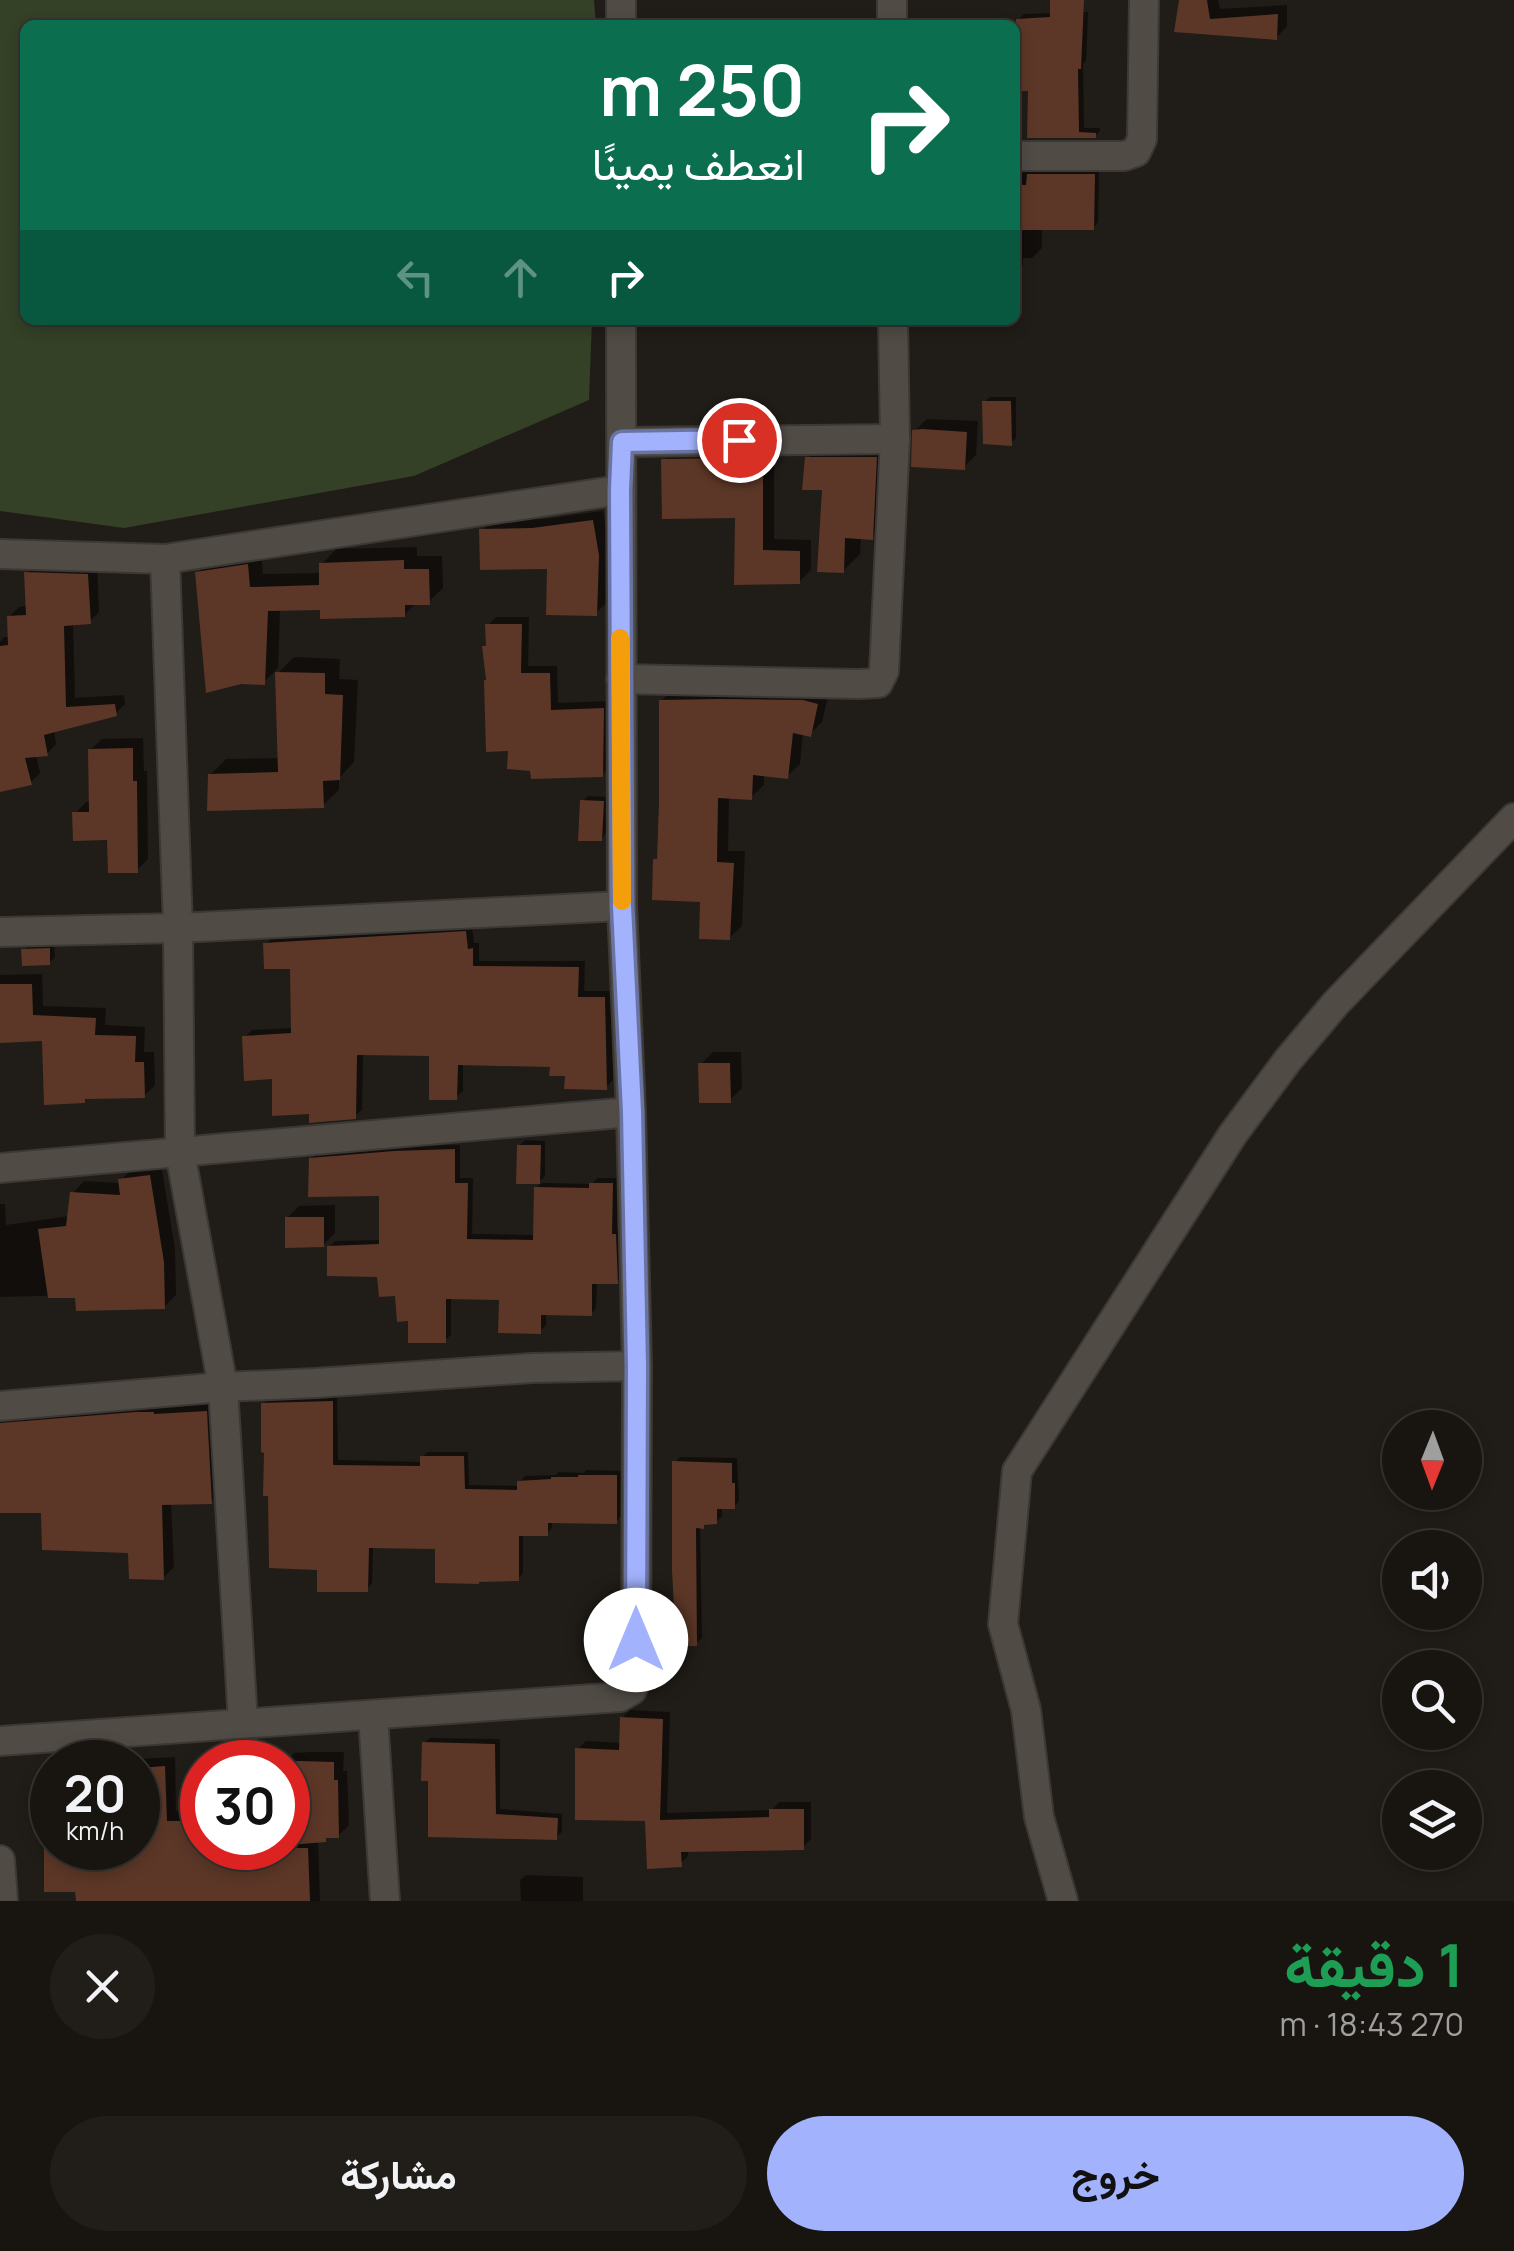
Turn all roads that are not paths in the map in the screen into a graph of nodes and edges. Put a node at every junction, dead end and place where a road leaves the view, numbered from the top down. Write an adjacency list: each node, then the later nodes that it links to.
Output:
1 (1144, 0): 2 (street)
2 (1020, 156)
3 (620, 325): 6 (street)
4 (893, 325): 5 (street)
5 (895, 439): 6 (street); 10 (street)
6 (622, 442): 7 (street)
7 (620, 490): 9 (street); 10 (street)
8 (0, 554): 9 (street)
9 (166, 559): 13 (street)
10 (621, 679): 12 (street)
11 (1514, 818): 25 (street)
12 (622, 906): 13 (street); 15 (street)
13 (178, 928): 14 (street); 16 (street)
14 (0, 932)
15 (632, 1112): 16 (street); 18 (street)
16 (180, 1152): 17 (street); 19 (street)
17 (0, 1168)
18 (637, 1366): 19 (street); 21 (street)
19 (224, 1386): 20 (street); 22 (street)
20 (0, 1406)
21 (374, 1715): 22 (street); 27 (street)
22 (242, 1723): 23 (street)
23 (0, 1740)
24 (0, 1860): 26 (street)
25 (1052, 1898)
26 (3, 1901)
27 (385, 1901)

